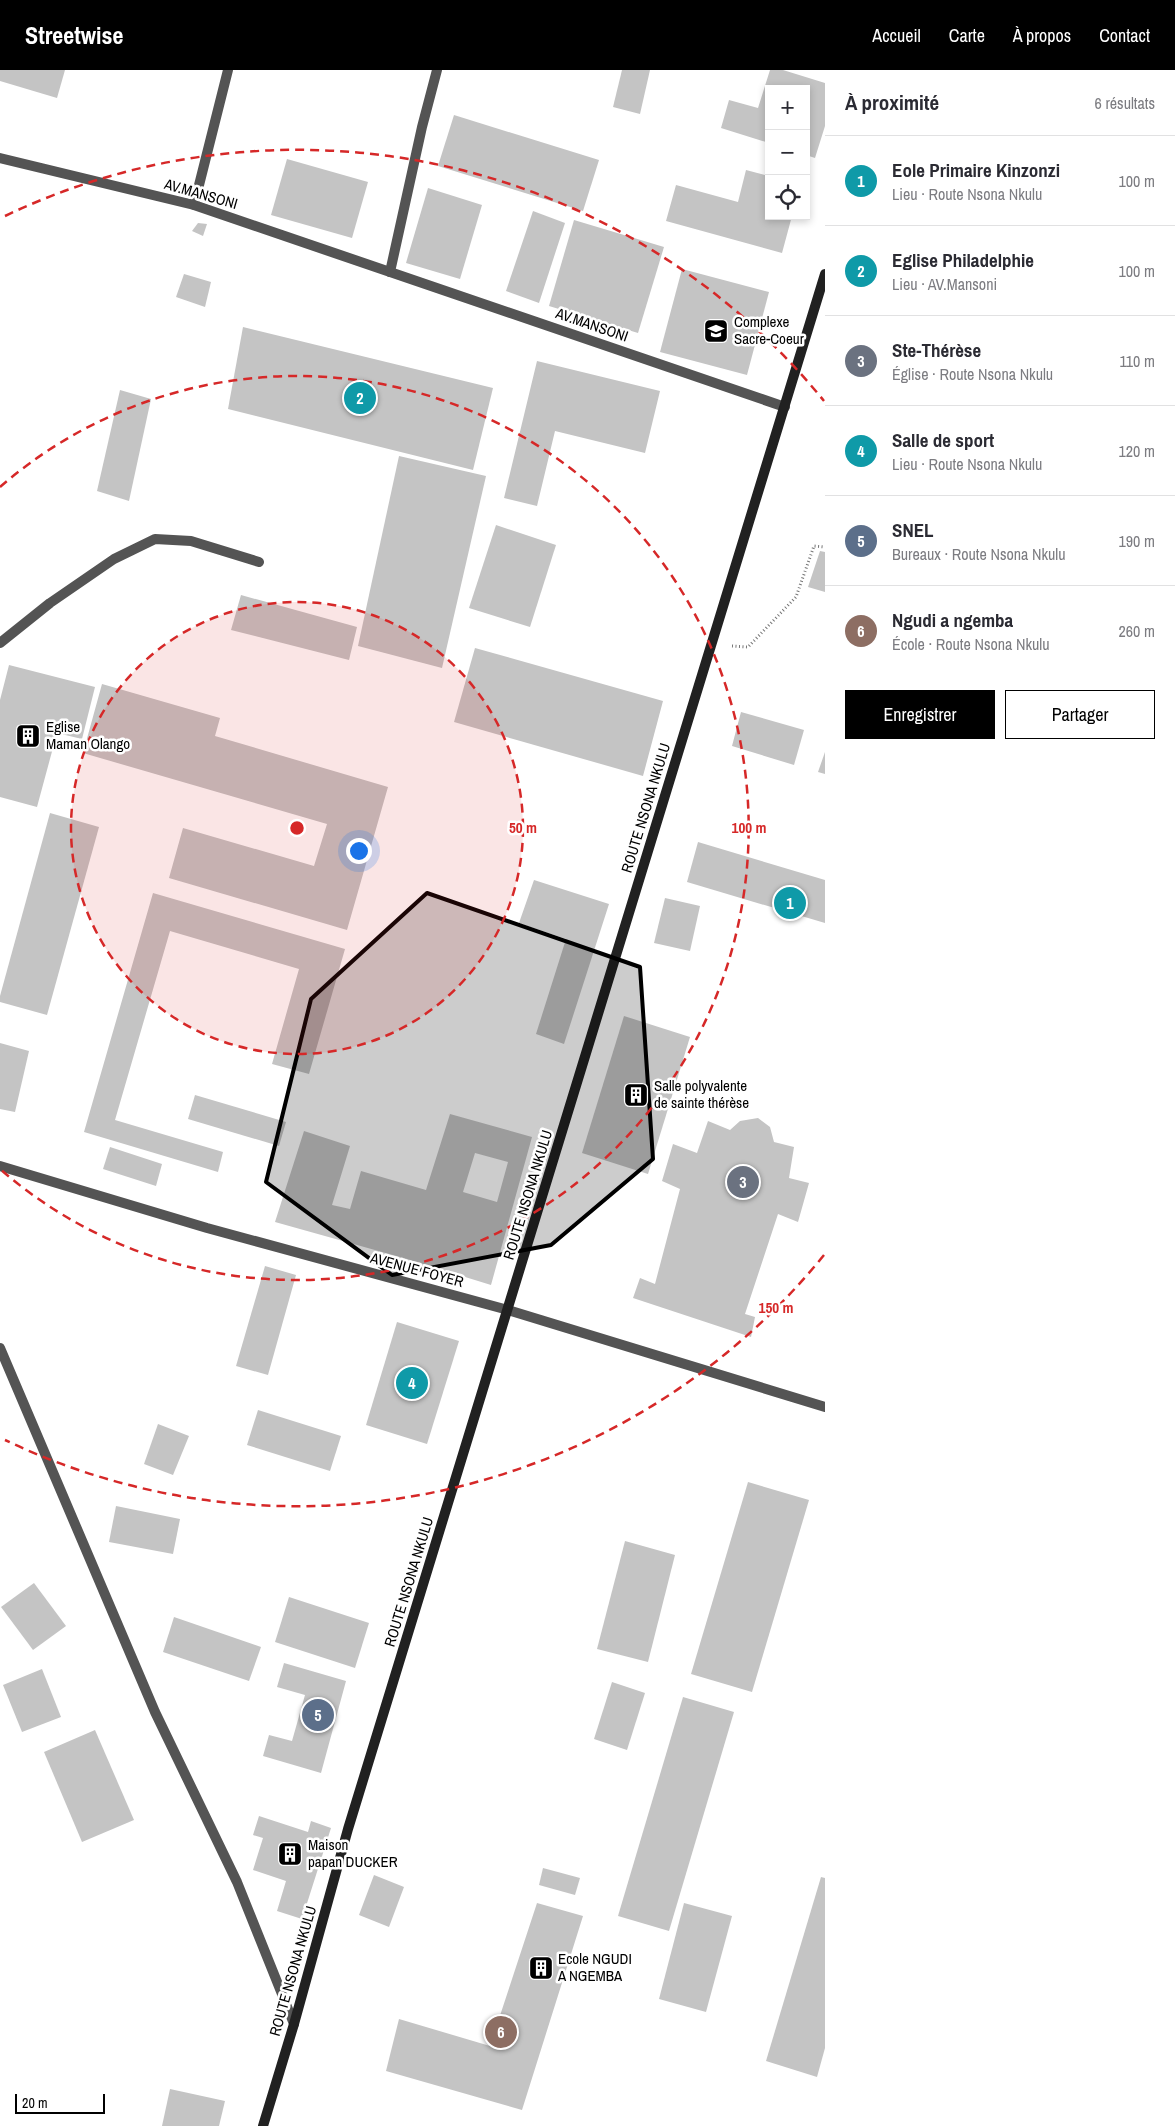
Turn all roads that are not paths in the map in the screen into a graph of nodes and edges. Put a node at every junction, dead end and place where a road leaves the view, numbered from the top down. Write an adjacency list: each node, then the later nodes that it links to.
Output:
1 (228, 70): 4 (street)
2 (437, 70): 5 (street)
3 (0, 158): 4 (street, AV.MANSONI)
4 (194, 205): 5 (street, AV.MANSONI)
5 (390, 272): 7 (street, AV.MANSONI)
6 (825, 274): 7 (street, ROUTE NSONA NKULU)
7 (785, 407): 11 (street, ROUTE NSONA NKULU)
8 (259, 562): 9 (street)
9 (0, 643)
10 (0, 1166): 11 (street, AVENUE FOYER)
11 (508, 1310): 13 (street, AVENUE FOYER); 14 (street, ROUTE NSONA NKULU)
12 (0, 1348): 14 (street)
13 (825, 1407)
14 (294, 2024): 15 (street, ROUTE NSONA NKULU)
15 (263, 2126)

